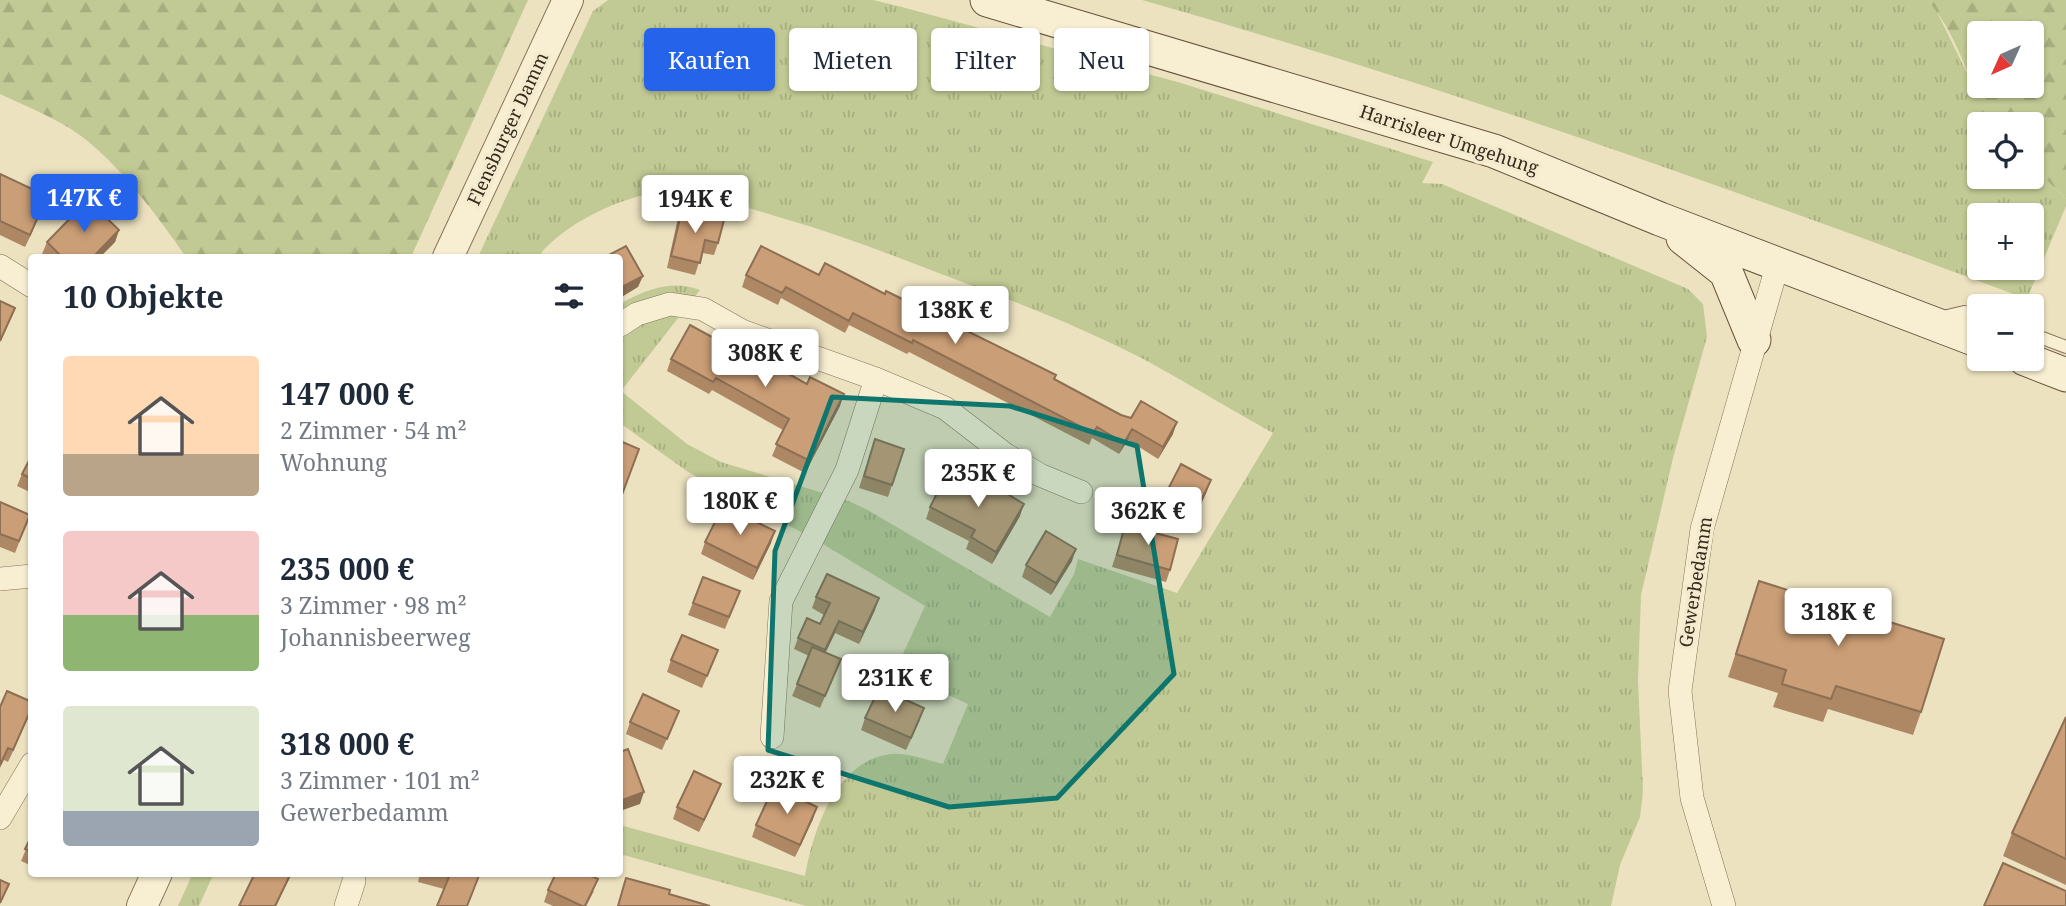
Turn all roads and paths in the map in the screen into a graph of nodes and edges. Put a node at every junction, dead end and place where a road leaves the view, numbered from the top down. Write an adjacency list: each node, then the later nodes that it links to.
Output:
1 (987, 0): 3 (main road, Harrisleer Umgehung)
2 (566, 2): 4 (street, Flensburger Damm)
3 (1660, 219): 5 (main road, Harrisleer Umgehung); 13 (main road)
4 (449, 254)
5 (1778, 263): 9 (main road, Harrisleer Umgehung); 13 (street, Gewerbedamm)
6 (0, 265): 7 (street)
7 (28, 283)
8 (1967, 313): 9 (lane)
9 (1927, 321): 11 (main road, Harrisleer Umgehung)
10 (623, 323): 17 (street)
11 (1967, 336)
12 (2044, 339): 14 (lane)
13 (1754, 340): 28 (street, Gewerbedamm)
14 (2066, 347)
15 (2044, 366): 16 (main road)
16 (2066, 375)
17 (876, 379): 18 (street); 21 (street)
18 (1081, 492)
19 (28, 576): 20 (street)
20 (0, 579)
21 (772, 737)
22 (28, 771): 23 (street)
23 (0, 818)
24 (155, 877): 26 (street)
25 (354, 881): 27 (street)
26 (142, 906)
27 (345, 906)
28 (1724, 906)

